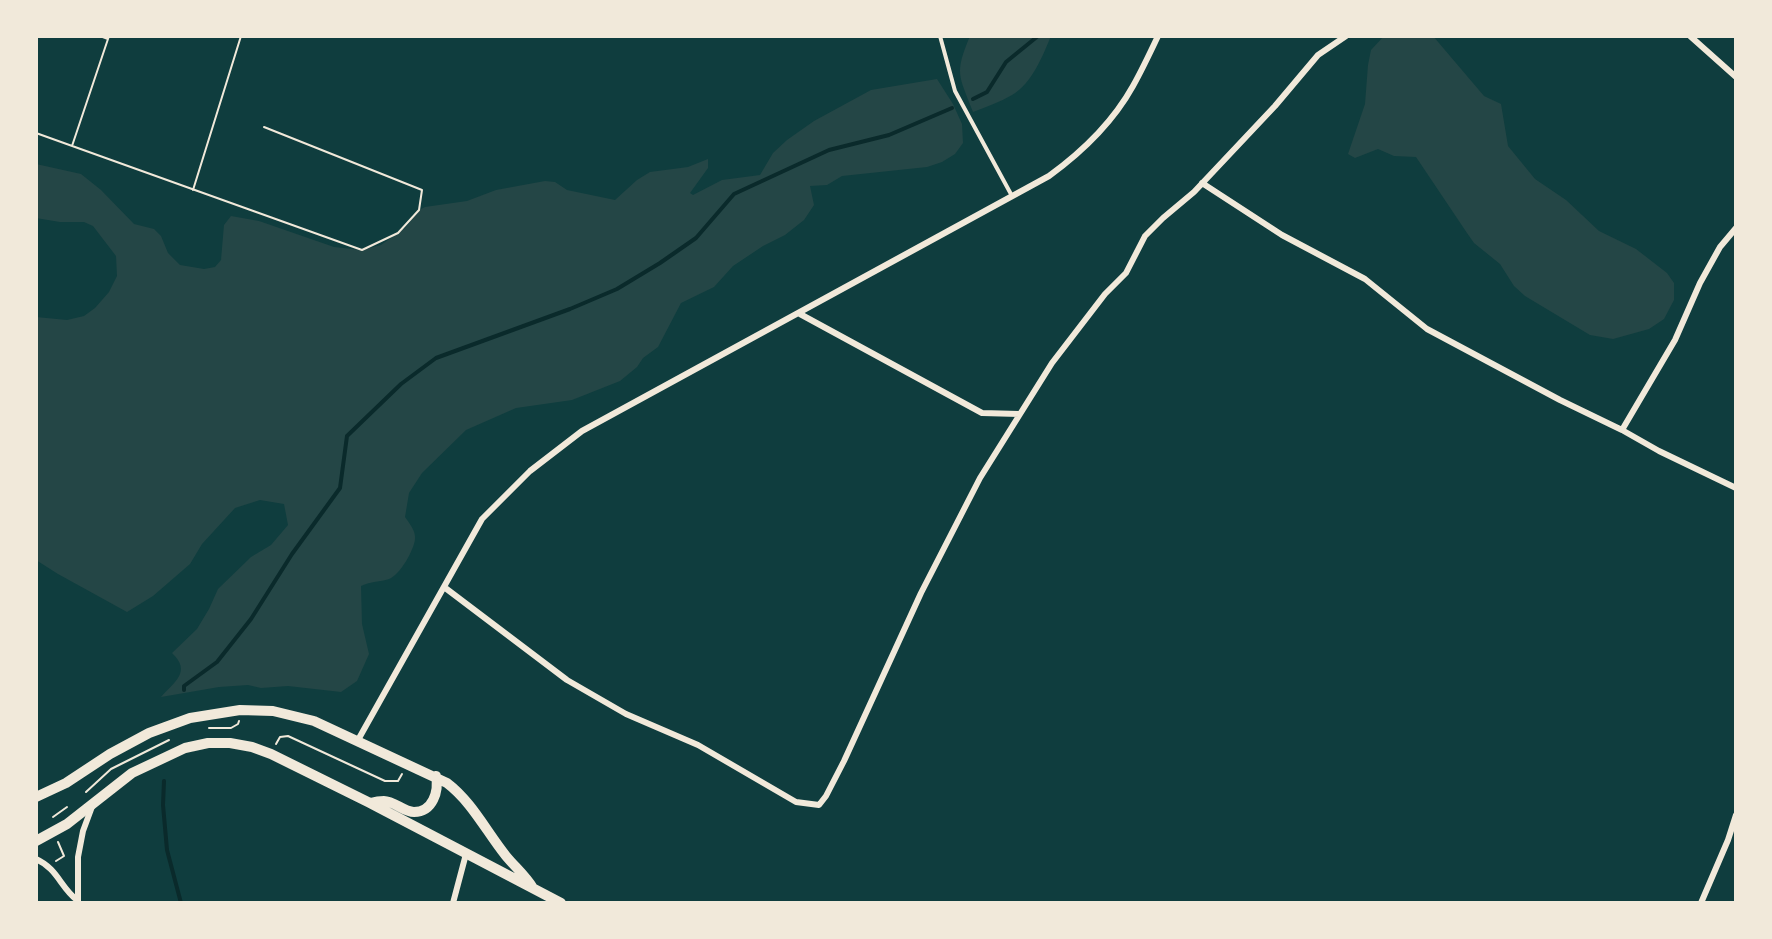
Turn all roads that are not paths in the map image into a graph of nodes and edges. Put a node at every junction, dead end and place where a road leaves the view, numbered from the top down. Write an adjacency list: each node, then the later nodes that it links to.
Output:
1 (940, 36): 7 (lane)
2 (1158, 36): 7 (street)
3 (1346, 36): 6 (street)
4 (1690, 36): 5 (street)
5 (1736, 77)
6 (1202, 183): 10 (street); 11 (street)
7 (1012, 197): 9 (street)
8 (1736, 228): 11 (street)
9 (800, 314): 10 (street); 13 (street)
10 (1019, 414): 13 (street)
11 (1622, 430): 12 (street)
12 (1736, 488)
13 (444, 587): 14 (street)
14 (358, 740): 15 (main road); 16 (main road)
15 (436, 777): 18 (main road); 23 (main road)
16 (36, 797)
17 (93, 803): 18 (main road); 20 (main road); 24 (street)
18 (370, 803): 21 (main road)
19 (1736, 815): 27 (street)
20 (36, 841)
21 (466, 854): 23 (main road); 25 (street)
22 (36, 859): 24 (street)
23 (534, 888): 26 (main road)
24 (78, 902)
25 (453, 903)
26 (561, 903)
27 (1701, 903)

